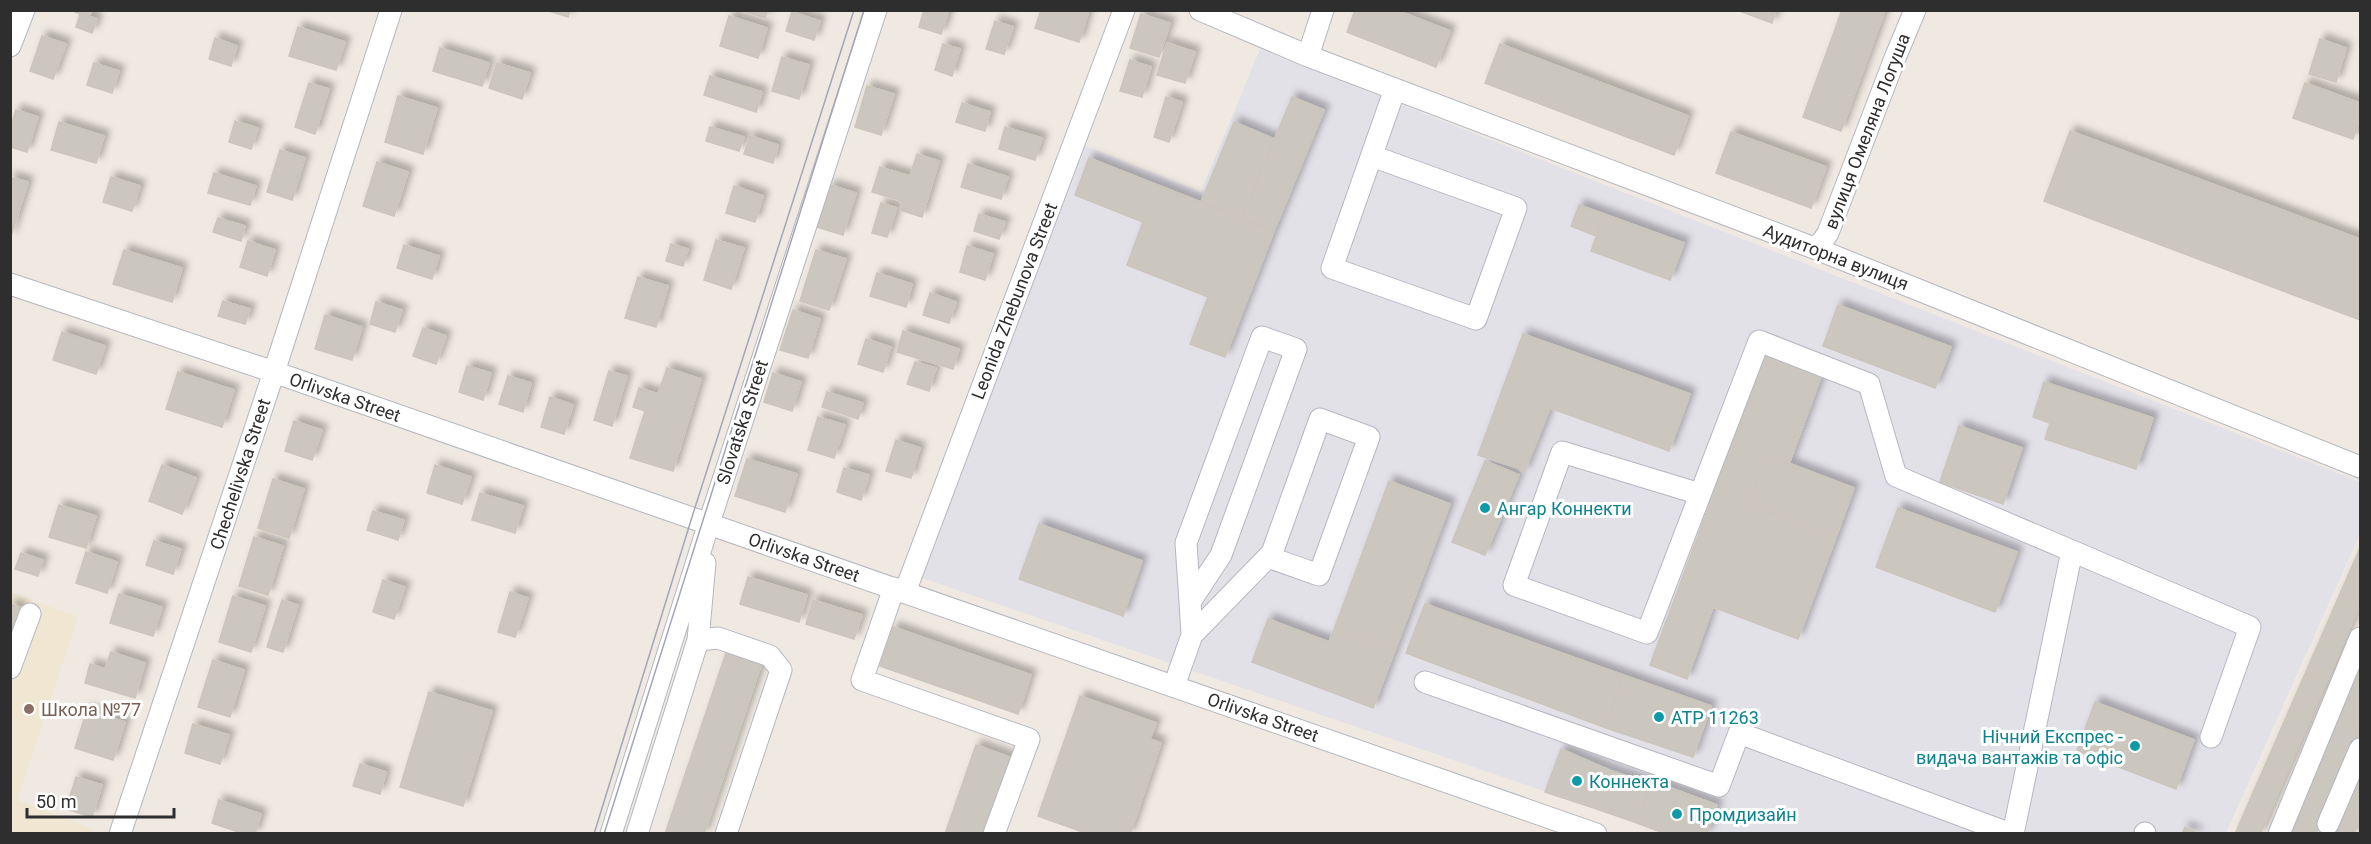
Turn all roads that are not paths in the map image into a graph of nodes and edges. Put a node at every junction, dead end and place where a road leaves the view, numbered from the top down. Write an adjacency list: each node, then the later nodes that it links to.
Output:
1 (24, 10): 8 (street)
2 (391, 10): 14 (street, Chechelivska Street)
3 (876, 10): 17 (street, Slovatska Street)
4 (1124, 10): 20 (street, Leonida Zhebunova Street)
5 (1200, 10): 9 (street, Аудиторна вулиця)
6 (1323, 10): 9 (street)
7 (1915, 10): 12 (street, вулиця Омеляна Логуша)
8 (10, 46)
9 (1308, 56): 10 (street, Аудиторна вулиця)
10 (1395, 89): 11 (street); 12 (street, Аудиторна вулиця)
11 (1372, 156): 11 (street)
12 (1814, 248): 15 (street, Аудиторна вулиця)
13 (10, 284): 14 (street, Orlivska Street)
14 (274, 372): 17 (street, Orlivska Street); 32 (street, Chechelivska Street)
15 (2361, 467)
16 (1700, 494): 16 (street); 18 (street)
17 (709, 523): 20 (street, Orlivska Street); 25 (street); 33 (street, Slovatska Street)
18 (2072, 551): 29 (street); 38 (street)
19 (1268, 557): 19 (street); 23 (street)
20 (899, 590): 28 (street, Orlivska Street); 36 (street, Leonida Zhebunova Street)
21 (1190, 602): 21 (street); 23 (street)
22 (30, 614): 26 (street)
23 (1192, 635): 28 (street)
24 (2361, 638): 39 (street)
25 (698, 640): 34 (street); 35 (street)
26 (10, 668)
27 (1425, 682): 38 (street)
28 (1174, 686): 37 (street, Orlivska Street)
29 (2211, 737)
30 (2361, 749): 31 (street)
31 (2328, 824)
32 (120, 834)
33 (611, 834)
34 (637, 834)
35 (726, 834)
36 (994, 834)
37 (1596, 834)
38 (2012, 834)
39 (2279, 834)

